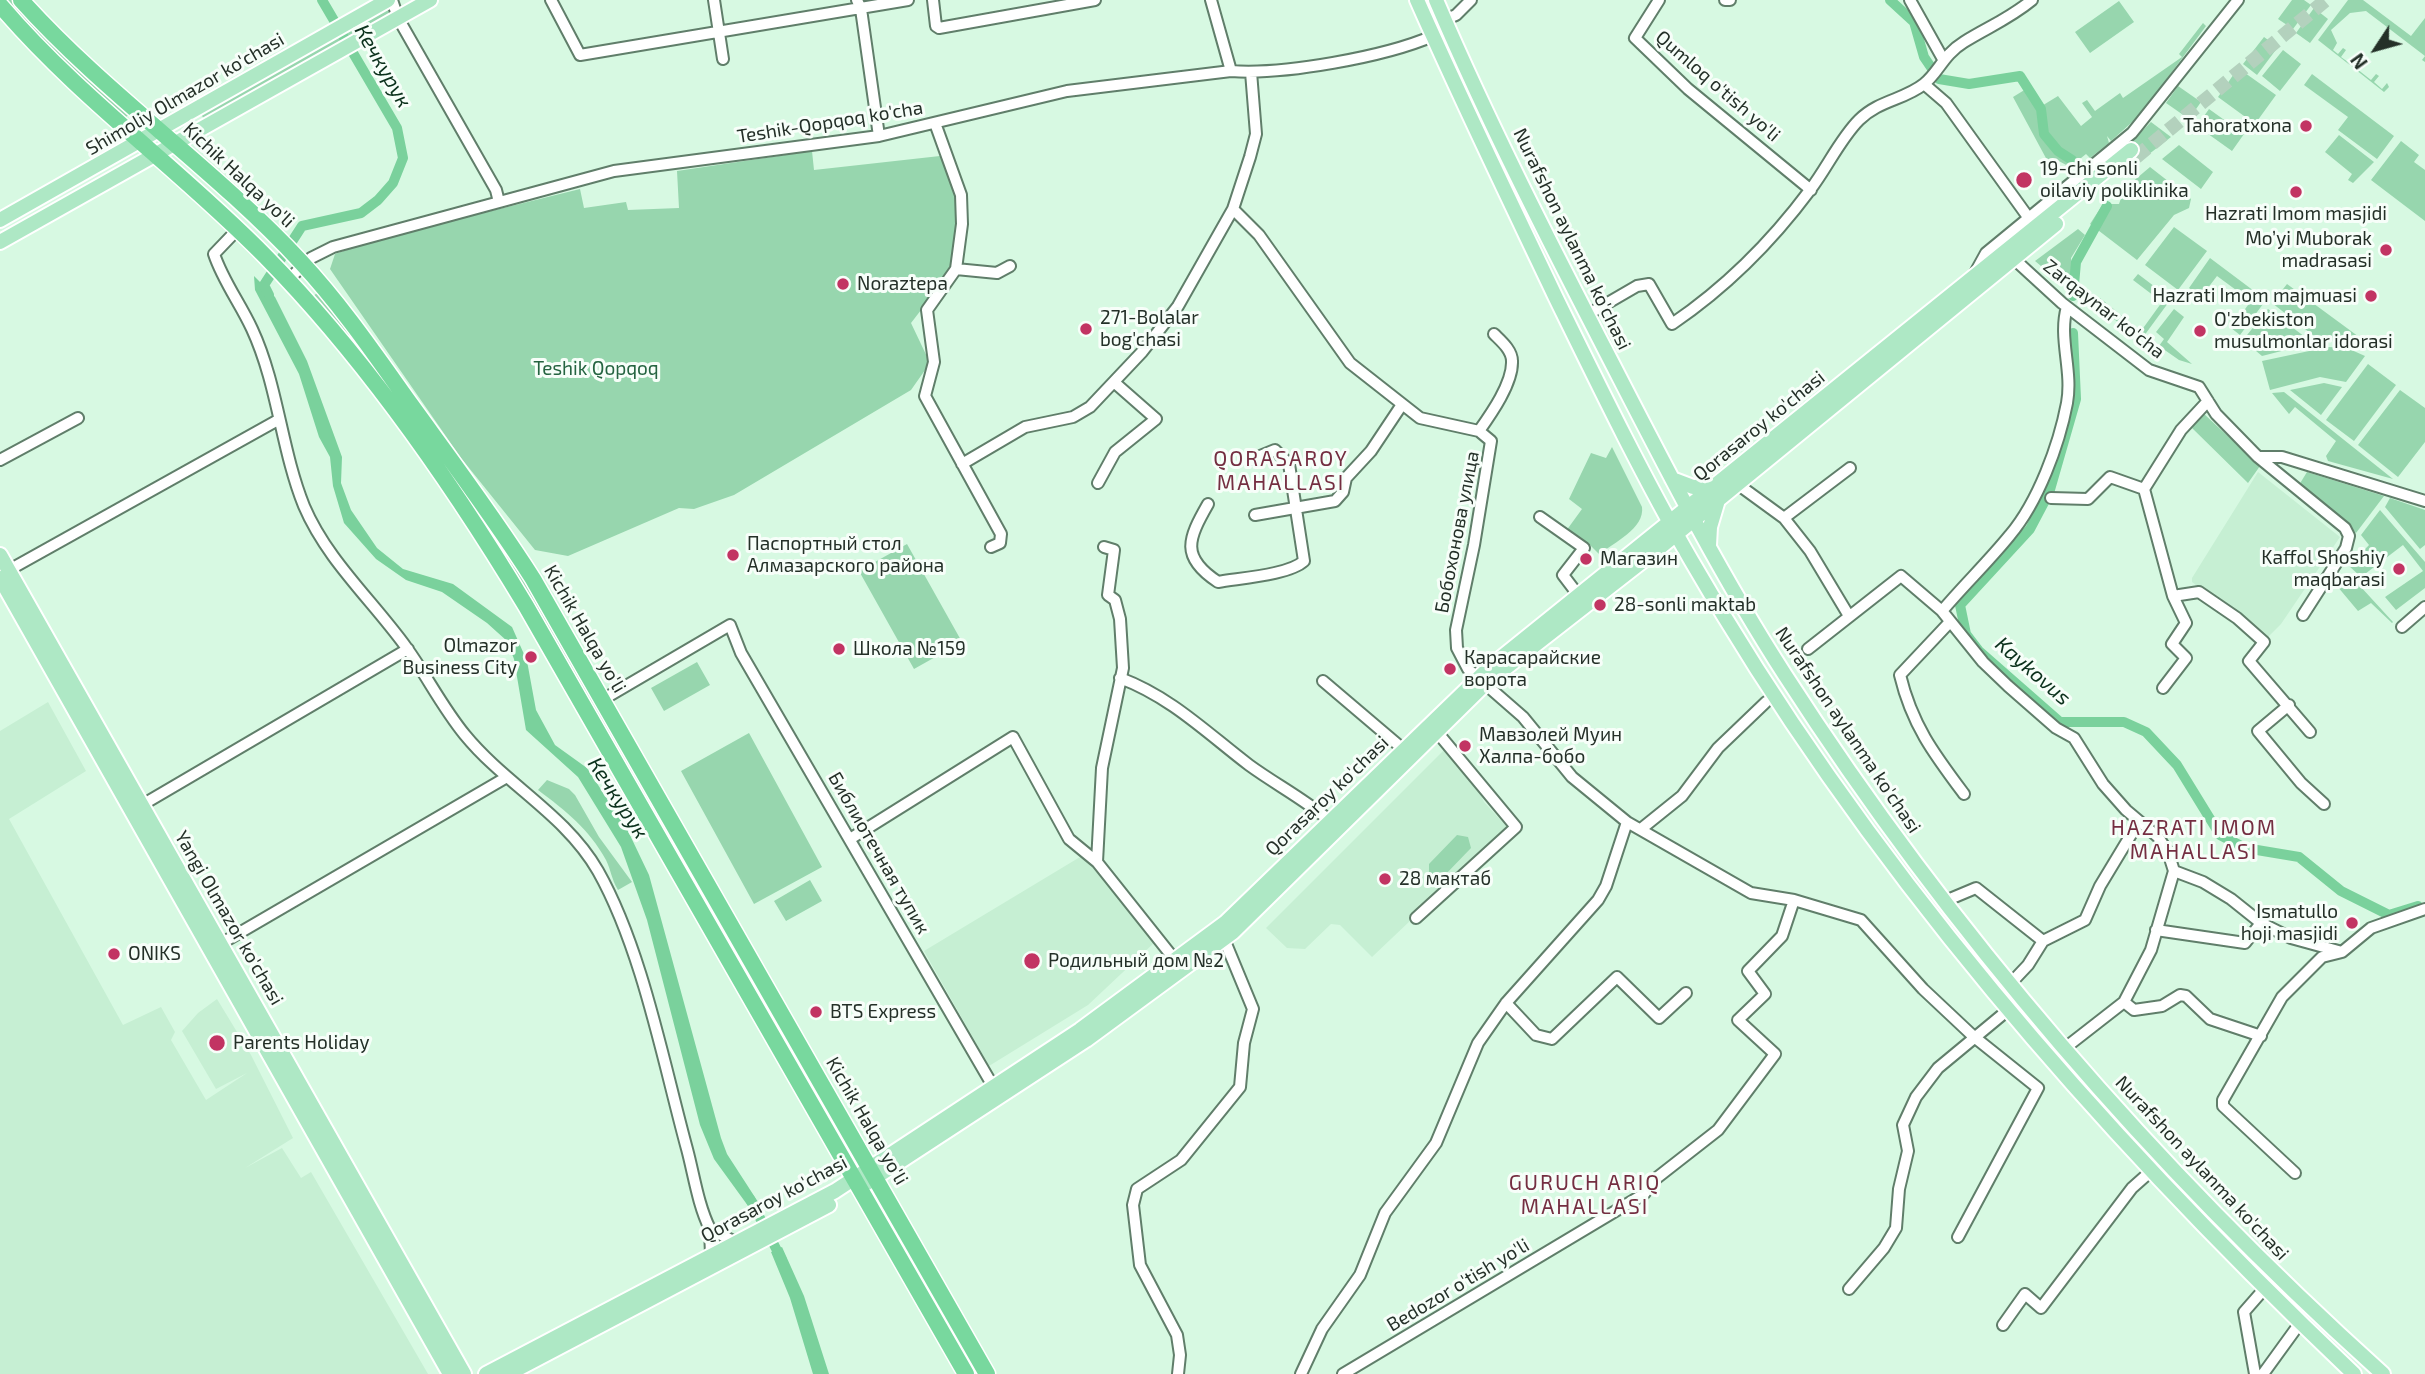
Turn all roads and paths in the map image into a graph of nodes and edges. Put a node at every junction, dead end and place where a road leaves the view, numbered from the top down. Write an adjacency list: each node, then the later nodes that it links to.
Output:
1 (390, 0): 19 (street); 29 (main road, Shimoliy Olmazor ko'chasi)
2 (430, 0): 19 (main road, Shimoliy Olmazor ko'chasi)
3 (551, 0): 21 (street)
4 (714, 0): 21 (street)
5 (908, 0): 18 (street)
6 (933, 0): 7 (street)
7 (1095, 0)
8 (1211, 0): 25 (street)
9 (1417, 0): 22 (main road, Nurafshon aylanma ko'chasi)
10 (1436, 0): 20 (main road, Nurafshon aylanma ko'chasi)
11 (1471, 0): 20 (street)
12 (1658, 0): 34 (street, Qumloq o'tish yo'li)
13 (1910, 0): 24 (street)
14 (2032, 0): 24 (street)
15 (2238, 0): 39 (street)
16 (24, 1): 29 (highway, Kichik Halqa yo'li)
17 (0, 5): 31 (highway, Kichik Halqa yo'li)
18 (859, 5): 21 (street); 30 (street)
19 (398, 18): 32 (main road, Shimoliy Olmazor ko'chasi); 35 (street)
20 (1444, 20): 36 (main road, Nurafshon aylanma ko'chasi)
21 (719, 29): 23 (street)
22 (1433, 36): 26 (street, Teshik-Qopqoq ko'cha); 38 (main road, Nurafshon aylanma ko'chasi)
23 (723, 59)
24 (1942, 59): 27 (street)
25 (1231, 71): 26 (street, Teshik-Qopqoq ko'cha); 28 (street, Teshik-Qopqoq ko'cha)
26 (1251, 72): 37 (street)
27 (1927, 81): 34 (street); 39 (street)
28 (935, 123): 30 (street, Teshik-Qopqoq ko'cha); 46 (street)
29 (160, 130): 31 (main road, Shimoliy Olmazor ko'chasi); 32 (highway, Kichik Halqa yo'li)
30 (879, 136): 35 (street, Teshik-Qopqoq ko'cha)
31 (141, 141): 33 (highway, Kichik Halqa yo'li); 40 (main road, Shimoliy Olmazor ko'chasi)
32 (177, 145): 33 (main road, Shimoliy Olmazor ko'chasi); 44 (highway, Kichik Halqa yo'li)
33 (157, 155): 41 (highway, Kichik Halqa yo'li); 42 (main road, Shimoliy Olmazor ko'chasi)
34 (1811, 190): 50 (street)
35 (499, 202): 44 (street, Teshik-Qopqoq ko'cha)
36 (1533, 204): 38 (main road); 50 (main road, Nurafshon aylanma ko'chasi)
37 (1233, 209): 52 (street); 54 (street, Бобохонова улица)
38 (1515, 212): 66 (main road, Nurafshon aylanma ko'chasi)
39 (2028, 217): 48 (street)
40 (0, 220)
41 (237, 230): 47 (highway, Kichik Halqa yo'li); 56 (street)
42 (0, 242)
43 (2014, 259): 48 (main road, Qorasaroy ko'chasi); 49 (street, Zarqaynar ko'cha); 65 (main road, Qorasaroy ko'chasi)
44 (302, 263): 47 (street, Teshik-Qopqoq ko'cha); 99 (highway, Kichik Halqa yo'li)
45 (1010, 266): 46 (street)
46 (956, 269): 61 (street)
47 (287, 279): 143 (highway, Kichik Halqa yo'li)
48 (1970, 282): 68 (main road, Qorasaroy ko'chasi)
49 (2069, 308): 53 (street, Zarqaynar ko'cha); 88 (street)
50 (1587, 315): 63 (main road, Nurafshon aylanma ko'chasi)
51 (1494, 334): 57 (street)
52 (1115, 383): 61 (street); 64 (street)
53 (2208, 401): 58 (street, Zarqaynar ko'cha); 67 (street)
54 (1401, 406): 57 (street, Бобохонова улица); 72 (street)
55 (78, 418): 60 (street)
56 (278, 420): 84 (street); 93 (street)
57 (1479, 431): 97 (street, Бобохонова улица)
58 (2258, 457): 70 (street); 89 (street, Zarqaynar ko'cha)
59 (1253, 459): 72 (street)
60 (0, 460)
61 (962, 464): 79 (street)
62 (1850, 468): 76 (street)
63 (1672, 479): 68 (main road); 73 (main road, Nurafshon aylanma ko'chasi)
64 (1098, 483)
65 (1736, 484): 68 (main road, Qorasaroy ko'chasi); 76 (street)
66 (1653, 489): 77 (main road, Nurafshon aylanma ko'chasi); 81 (main road)
67 (2144, 489): 69 (street); 86 (street)
68 (1718, 491): 73 (main road, Qorasaroy ko'chasi); 78 (main road)
69 (2051, 498)
70 (2425, 501)
71 (1208, 504): 72 (street)
72 (1297, 508): 74 (street)
73 (1691, 513): 77 (main road, Qorasaroy ko'chasi); 78 (main road, Nurafshon aylanma ko'chasi)
74 (1255, 515)
75 (1540, 517): 85 (street)
76 (1784, 518): 90 (street)
77 (1673, 527): 81 (main road, Qorasaroy ko'chasi); 83 (main road, Nurafshon aylanma ko'chasi)
78 (1710, 546): 104 (main road, Nurafshon aylanma ko'chasi)
79 (991, 547)
80 (1104, 547): 95 (street)
81 (1649, 547): 83 (main road); 85 (main road, Qorasaroy ko'chasi); 97 (main road, Qorasaroy ko'chasi)
82 (0, 555): 84 (main road, Yangi Olmazor ko'chasi)
83 (1689, 558): 106 (main road, Nurafshon aylanma ko'chasi)
84 (4, 574): 110 (main road, Yangi Olmazor ko'chasi); 128 (main road, Yangi Olmazor ko'chasi)
85 (1579, 596): 97 (main road, Qorasaroy ko'chasi)
86 (2173, 596): 98 (street); 101 (street)
87 (2425, 607): 92 (street)
88 (1942, 611): 90 (street); 91 (street)
89 (2303, 615)
90 (1849, 616): 94 (street)
91 (1949, 623): 108 (street); 111 (street)
92 (2402, 627)
93 (408, 649): 107 (street); 110 (street)
94 (1808, 649)
95 (1120, 678): 112 (street); 118 (street)
96 (1322, 681): 105 (street)
97 (1482, 681): 102 (main road, Qorasaroy ko'chasi); 105 (main road, Qorasaroy ko'chasi); 113 (street, Бобохонова улица)
98 (2163, 688)
99 (602, 700): 117 (street, Библиотечная тупик); 142 (highway, Kichik Halqa yo'li)
100 (1766, 702): 115 (street)
101 (2289, 705): 103 (street); 109 (street)
102 (1437, 732): 123 (street); 126 (main road, Qorasaroy ko'chasi)
103 (2310, 732)
104 (1829, 741): 106 (main road); 114 (main road, Nurafshon aylanma ko'chasi)
105 (1403, 749): 112 (main road, Qorasaroy ko'chasi)
106 (1813, 751): 116 (main road, Nurafshon aylanma ko'chasi)
107 (507, 777): 128 (street); 146 (street)
108 (1964, 794)
109 (2324, 804)
110 (142, 805): 128 (main road, Yangi Olmazor ko'chasi)
111 (2136, 818): 119 (street); 127 (street)
112 (1329, 820): 130 (main road, Qorasaroy ko'chasi)
113 (1627, 822): 115 (street, Бобохонова улица); 134 (street)
114 (1888, 824): 116 (main road); 121 (main road, Nurafshon aylanma ko'chasi)
115 (1641, 829): 120 (street, Бобохонова улица)
116 (1873, 835): 135 (main road, Nurafshon aylanma ko'chasi)
117 (850, 839): 118 (street); 139 (street, Библиотечная тупик)
118 (1097, 862): 130 (street)
119 (2174, 871): 124 (street); 125 (street)
120 (1794, 900): 136 (street, Бобохонова улица); 164 (street, Bedozor o'tish yo'li)
121 (1945, 901): 127 (street); 131 (main road, Nurafshon aylanma ko'chasi)
122 (2425, 909): 129 (street)
123 (1416, 918)
124 (2260, 923): 125 (street); 129 (street)
125 (2156, 930): 133 (street)
126 (1224, 939): 139 (main road, Qorasaroy ko'chasi); 162 (street)
127 (2043, 940): 131 (street)
128 (217, 949): 156 (main road, Yangi Olmazor ko'chasi); 157 (main road, Yangi Olmazor ko'chasi)
129 (2342, 952): 137 (street)
130 (1175, 960): 139 (main road, Qorasaroy ko'chasi)
131 (2011, 983): 138 (main road, Nurafshon aylanma ko'chasi)
132 (1686, 993): 134 (street)
133 (2124, 1002): 137 (street); 138 (street)
134 (1506, 1003): 163 (street)
135 (2008, 1010): 136 (street); 140 (main road, Nurafshon aylanma ko'chasi)
136 (1973, 1036): 148 (street, Бобохонова улица); 152 (street)
137 (2261, 1036): 141 (street)
138 (2065, 1048): 144 (main road, Nurafshon aylanma ko'chasi)
139 (996, 1093): 142 (main road, Qorasaroy ko'chasi)
140 (2150, 1172): 145 (main road, Nurafshon aylanma ko'chasi); 154 (street)
141 (2295, 1173)
142 (872, 1174): 143 (main road, Qorasaroy ko'chasi); 161 (highway, Kichik Halqa yo'li)
143 (857, 1183): 147 (main road, Qorasaroy ko'chasi); 160 (highway, Kichik Halqa yo'li)
144 (2192, 1190): 145 (main road); 155 (main road, Nurafshon aylanma ko'chasi)
145 (2180, 1202): 151 (main road, Nurafshon aylanma ko'chasi)
146 (710, 1229): 149 (street); 150 (street)
147 (759, 1234): 149 (main road, Qorasaroy ko'chasi); 159 (main road, Qorasaroy ko'chasi)
148 (1958, 1237)
149 (735, 1242): 150 (main road, Qorasaroy ko'chasi)
150 (710, 1255): 158 (main road, Qorasaroy ko'chasi)
151 (2265, 1288): 153 (main road, Nurafshon aylanma ko'chasi); 165 (street)
152 (1849, 1289)
153 (2300, 1323): 166 (street); 167 (main road, Nurafshon aylanma ko'chasi)
154 (2003, 1325)
155 (2367, 1360): 167 (main road); 168 (main road, Nurafshon aylanma ko'chasi)
156 (450, 1374)
157 (464, 1374)
158 (486, 1374)
159 (508, 1374)
160 (966, 1374)
161 (987, 1374)
162 (1178, 1374)
163 (1301, 1374)
164 (1343, 1374)
165 (2255, 1374)
166 (2263, 1374)
167 (2354, 1374)
168 (2383, 1374)

